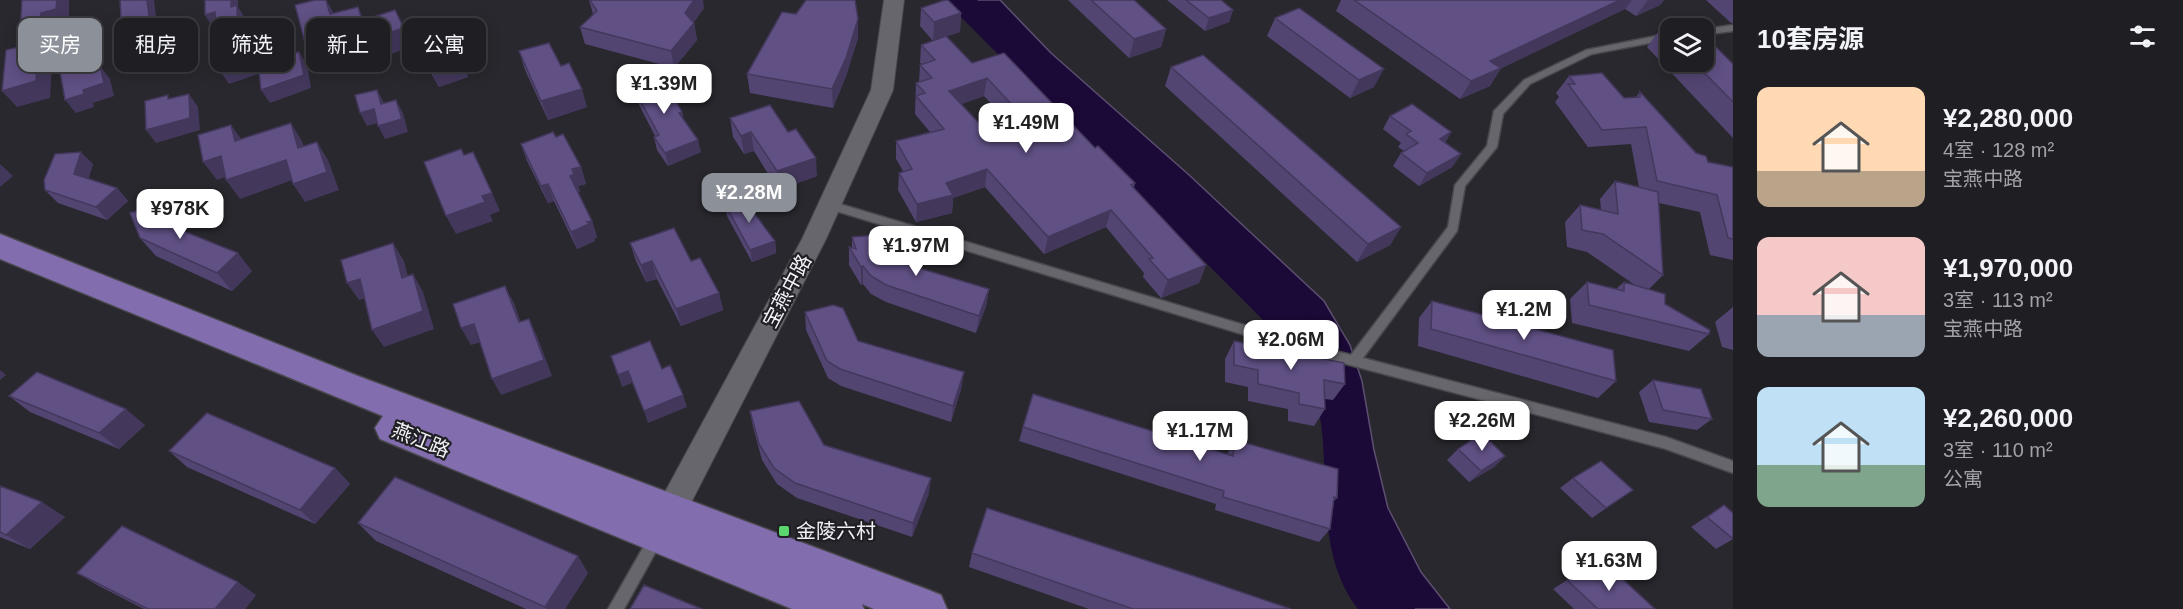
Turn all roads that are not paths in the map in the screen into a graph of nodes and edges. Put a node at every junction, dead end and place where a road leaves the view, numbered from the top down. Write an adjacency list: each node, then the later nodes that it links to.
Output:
1 (894, 0): 5 (street, 宝燕中路)
2 (1733, 28): 3 (lane)
3 (1714, 31)
4 (1660, 38): 8 (lane)
5 (830, 205): 8 (lane); 10 (street, 宝燕中路)
6 (0, 246): 10 (main road)
7 (0, 266): 10 (main road, 燕江路)
8 (1354, 361): 9 (lane)
9 (1733, 466)
10 (663, 524): 11 (lane); 12 (main road, 燕江路); 13 (main road)
11 (616, 609)
12 (843, 609)
13 (926, 609)

